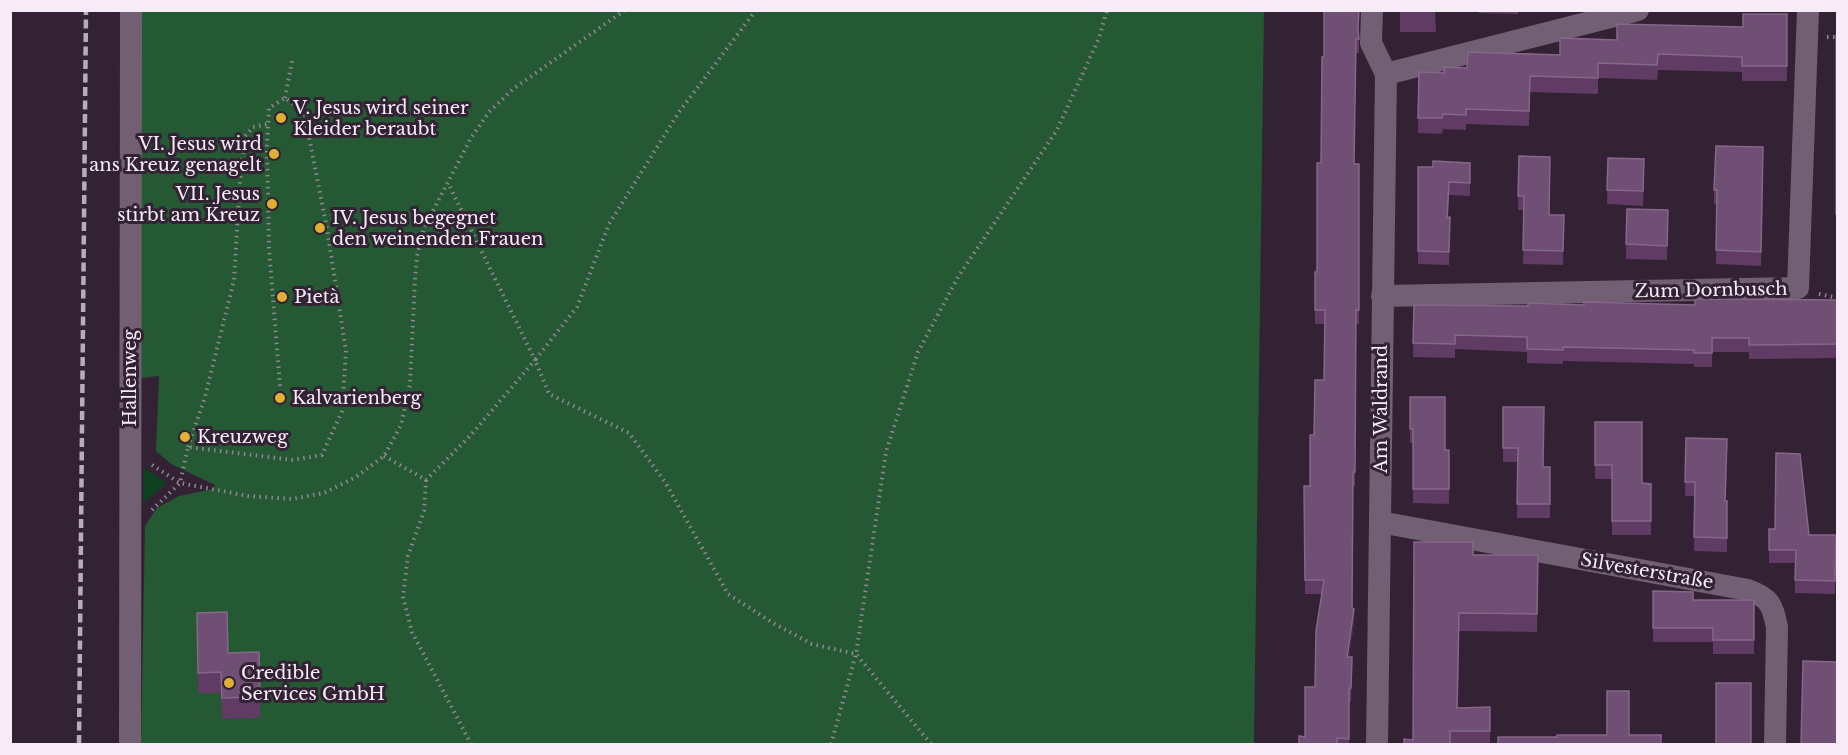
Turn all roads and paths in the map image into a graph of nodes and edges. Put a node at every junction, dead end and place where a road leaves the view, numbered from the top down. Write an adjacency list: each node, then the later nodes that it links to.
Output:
1 (130, 10): 21 (street, Hallenweg)
2 (625, 10): 12 (path)
3 (756, 10): 14 (path)
4 (1107, 10): 22 (path)
5 (1372, 10): 9 (street, Am Waldrand)
6 (1638, 10): 9 (street)
7 (1808, 10): 13 (street, Zum Dornbusch)
8 (292, 61): 10 (path)
9 (1386, 74): 13 (street, Am Waldrand)
10 (285, 98): 11 (path); 16 (path)
11 (268, 124): 15 (path); 16 (path)
12 (448, 183): 14 (path); 17 (path)
13 (1382, 296): 20 (street, Am Waldrand)
14 (535, 360): 18 (path); 22 (path)
15 (279, 386)
16 (188, 447): 19 (path)
17 (384, 456): 18 (path); 19 (path)
18 (426, 480): 24 (path)
19 (180, 483): 21 (path)
20 (1380, 522): 27 (street, Am Waldrand); 28 (street, Silvesterstraße)
21 (130, 526): 23 (street, Hallenweg)
22 (856, 654): 25 (path); 26 (path)
23 (130, 744)
24 (471, 744)
25 (831, 744)
26 (931, 744)
27 (1377, 744)
28 (1775, 744)

